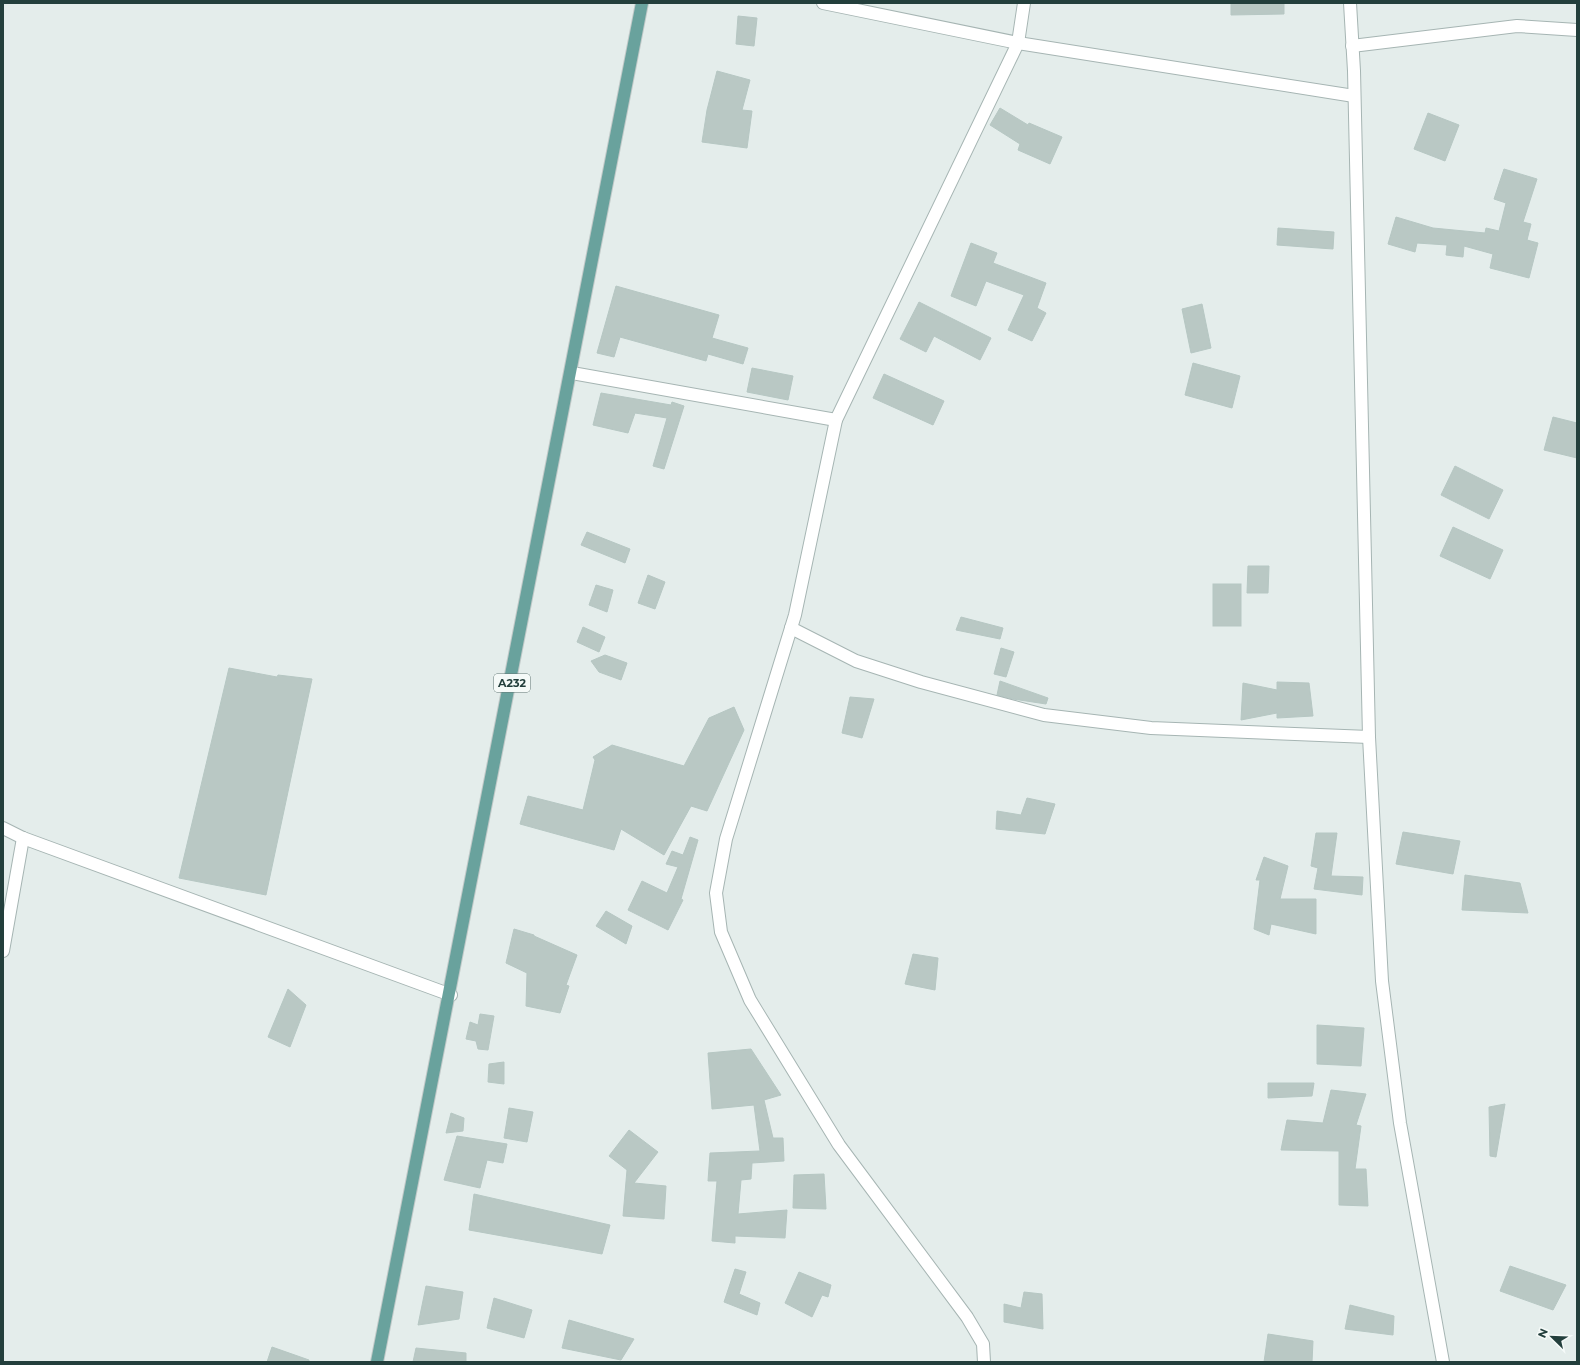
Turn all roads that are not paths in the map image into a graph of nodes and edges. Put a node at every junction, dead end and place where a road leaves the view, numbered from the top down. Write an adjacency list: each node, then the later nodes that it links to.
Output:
1 (642, 3): 9 (main road, A232)
2 (823, 3): 6 (street)
3 (1024, 3): 6 (street)
4 (1350, 3): 7 (street)
5 (1577, 30): 7 (street)
6 (1018, 43): 8 (street); 10 (street)
7 (1352, 46): 8 (street)
8 (1354, 96): 12 (street)
9 (572, 373): 10 (street); 16 (main road, A232)
10 (836, 420): 11 (street)
11 (791, 628): 12 (street); 18 (street)
12 (1369, 737): 19 (street)
13 (3, 828): 14 (street)
14 (23, 838): 15 (street); 16 (street)
15 (3, 951)
16 (451, 995): 17 (main road, A232)
17 (377, 1362)
18 (984, 1362)
19 (1443, 1362)

